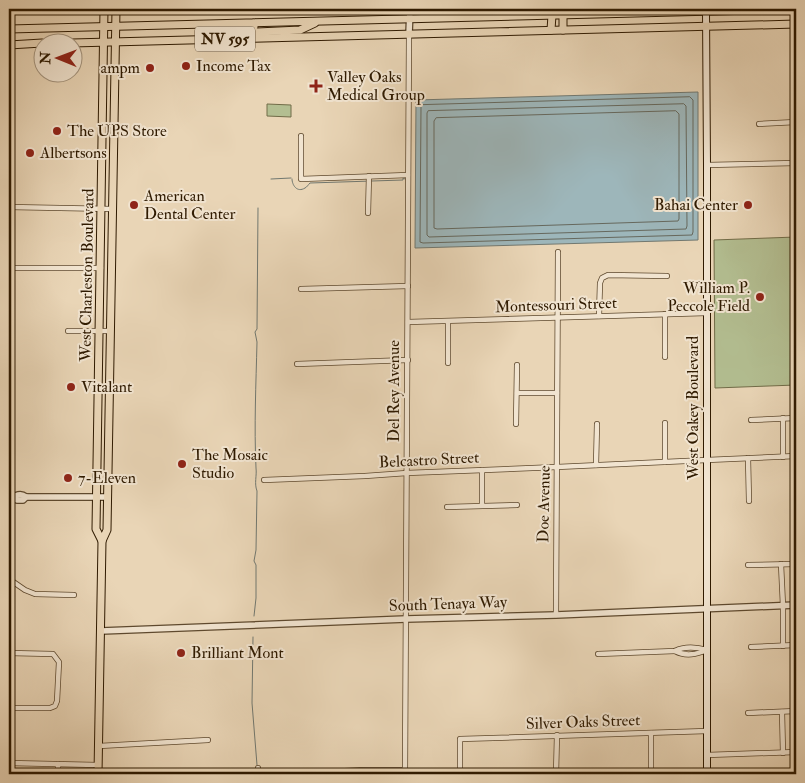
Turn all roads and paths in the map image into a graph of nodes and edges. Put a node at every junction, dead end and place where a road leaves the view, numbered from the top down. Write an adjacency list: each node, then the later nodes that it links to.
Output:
1 (104, 9): 12 (main road, West Charleston Boulevard)
2 (116, 9): 13 (main road, West Charleston Boulevard)
3 (410, 9): 8 (street, Del Rey Avenue)
4 (796, 9): 5 (main road, NV 595)
5 (706, 10): 6 (main road, NV 595); 14 (main road, West Oakey Boulevard)
6 (563, 15): 7 (main road, NV 595); 18 (main road)
7 (552, 16): 8 (main road, NV 595); 17 (main road)
8 (409, 19): 9 (main road, NV 595); 20 (street, Del Rey Avenue)
9 (317, 22): 10 (main road, NV 595); 21 (main road)
10 (254, 23): 13 (main road, NV 595); 22 (main road)
11 (796, 24): 14 (main road, NV 595)
12 (104, 26): 13 (main road, NV 595); 15 (main road, NV 595); 23 (main road, West Charleston Boulevard)
13 (116, 26): 24 (main road, West Charleston Boulevard)
14 (706, 27): 18 (main road, NV 595); 32 (main road, West Oakey Boulevard)
15 (17, 28): 16 (main road, NV 595); 19 (main road)
16 (9, 29)
17 (551, 30): 18 (main road, NV 595); 20 (main road, NV 595)
18 (563, 30)
19 (9, 34)
20 (409, 34): 21 (main road, NV 595); 33 (street, Del Rey Avenue)
21 (252, 38): 22 (main road, NV 595)
22 (200, 39): 24 (main road, NV 595)
23 (104, 42): 24 (main road, NV 595); 25 (main road, NV 595); 36 (main road, West Charleston Boulevard)
24 (116, 42): 37 (main road, West Charleston Boulevard)
25 (82, 43)
26 (32, 44): 27 (main road)
27 (9, 45)
28 (796, 122): 29 (street)
29 (759, 124)
30 (300, 136): 34 (street)
31 (796, 163): 32 (street)
32 (707, 166): 45 (main road, West Oakey Boulevard)
33 (408, 175): 34 (street); 43 (street, Del Rey Avenue)
34 (369, 176): 38 (street)
35 (9, 207): 36 (street)
36 (102, 209): 37 (street); 41 (main road, West Charleston Boulevard)
37 (112, 209): 51 (main road, West Charleston Boulevard)
38 (368, 213)
39 (558, 252): 48 (street, Doe Avenue)
40 (9, 268): 41 (street)
41 (101, 268): 53 (main road, West Charleston Boulevard)
42 (667, 276): 47 (street)
43 (408, 286): 44 (street); 49 (street, Del Rey Avenue)
44 (301, 289)
45 (707, 312): 46 (street, Montessouri Street); 70 (main road, West Oakey Boulevard)
46 (664, 314): 47 (street, Montessouri Street); 54 (street)
47 (599, 316): 48 (street, Montessouri Street)
48 (558, 318): 50 (street, Montessouri Street); 59 (street, Doe Avenue)
49 (408, 322): 50 (street, Montessouri Street); 55 (street, Del Rey Avenue)
50 (448, 322): 56 (street)
51 (110, 331): 53 (street); 79 (main road, West Charleston Boulevard)
52 (68, 332): 53 (street)
53 (100, 332): 78 (main road, West Charleston Boulevard)
54 (665, 357)
55 (408, 360): 57 (street); 75 (street, Del Rey Avenue)
56 (448, 363)
57 (297, 364)
58 (516, 365): 60 (street)
59 (558, 393): 60 (street); 73 (street, Doe Avenue)
60 (517, 394): 65 (street)
61 (784, 418): 62 (street); 63 (street); 68 (street)
62 (796, 418)
63 (751, 420)
64 (665, 423): 71 (street)
65 (516, 424)
66 (597, 424): 72 (street)
67 (796, 456): 68 (street, Belcastro Street)
68 (783, 457): 69 (street, Belcastro Street)
69 (748, 458): 70 (street, Belcastro Street); 80 (street)
70 (707, 460): 71 (street, Belcastro Street); 92 (main road, West Oakey Boulevard)
71 (665, 462): 72 (street, Belcastro Street)
72 (596, 465): 73 (street, Belcastro Street)
73 (557, 467): 74 (street, Belcastro Street); 93 (street, Doe Avenue)
74 (482, 470): 75 (street, Belcastro Street); 82 (street)
75 (407, 473): 76 (street, Belcastro Street); 94 (street, Del Rey Avenue)
76 (264, 480)
77 (11, 497): 78 (street)
78 (97, 497): 79 (street); 84 (main road, West Charleston Boulevard)
79 (108, 497): 84 (main road, West Charleston Boulevard)
80 (749, 500)
81 (516, 505): 82 (street)
82 (482, 506): 83 (street)
83 (447, 507)
84 (102, 541): 95 (main road, West Charleston Boulevard)
85 (781, 564): 86 (street); 87 (street); 91 (street)
86 (796, 564)
87 (748, 565)
88 (9, 578): 89 (street)
89 (74, 595)
90 (796, 605): 91 (street, South Tenaya Way)
91 (783, 606): 92 (street, South Tenaya Way); 96 (street)
92 (707, 609): 93 (street, South Tenaya Way); 99 (main road, West Oakey Boulevard)
93 (556, 615): 94 (street, South Tenaya Way)
94 (406, 619): 95 (street, South Tenaya Way); 118 (street, Del Rey Avenue)
95 (101, 631): 110 (main road, West Charleston Boulevard)
96 (783, 646): 97 (street); 98 (street)
97 (796, 646)
98 (751, 647)
99 (707, 650): 101 (street); 106 (main road, West Oakey Boulevard)
100 (9, 653): 102 (street)
101 (598, 654)
102 (9, 708)
103 (796, 711): 104 (street)
104 (782, 712): 105 (street); 112 (street)
105 (748, 713)
106 (707, 731): 107 (street, Silver Oaks Street); 113 (main road, West Oakey Boulevard)
107 (651, 733): 108 (street, Silver Oaks Street); 125 (street)
108 (557, 735): 123 (street, Silver Oaks Street); 124 (street)
109 (208, 740): 110 (street)
110 (99, 746): 116 (main road, West Charleston Boulevard)
111 (796, 752): 112 (street)
112 (783, 753): 113 (street)
113 (707, 755): 126 (main road, West Oakey Boulevard)
114 (9, 763): 115 (street)
115 (58, 764): 116 (street); 119 (street)
116 (98, 765): 120 (main road, West Charleston Boulevard)
117 (258, 768): 121 (street)
118 (405, 772): 122 (street)
119 (58, 774)
120 (98, 774)
121 (258, 774)
122 (284, 774)
123 (460, 774)
124 (556, 774)
125 (651, 774)
126 (707, 774)

